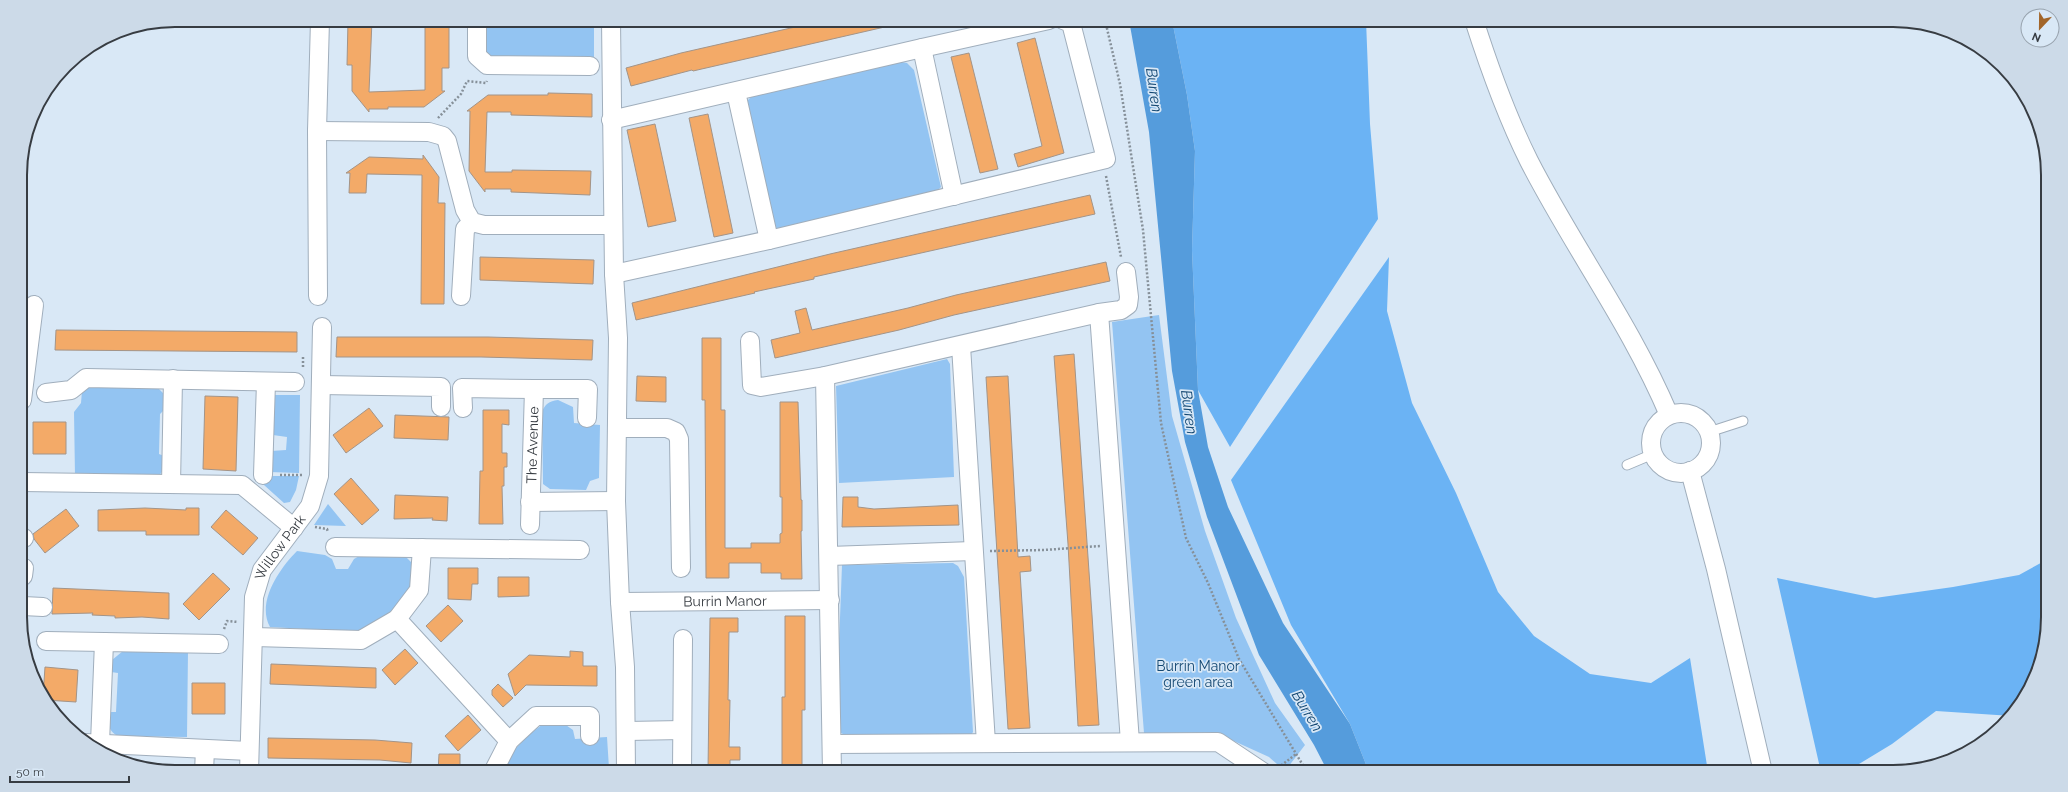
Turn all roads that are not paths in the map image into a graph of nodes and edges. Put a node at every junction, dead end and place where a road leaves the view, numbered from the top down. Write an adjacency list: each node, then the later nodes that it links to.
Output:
1 (320, 27): 11 (street)
2 (477, 27): 8 (street)
3 (611, 27): 10 (street)
4 (1019, 27): 7 (street)
5 (1073, 27): 12 (street)
6 (1476, 27): 35 (street)
7 (922, 48): 9 (street); 12 (street)
8 (590, 66)
9 (736, 92): 10 (street); 15 (street)
10 (611, 120): 14 (street)
11 (317, 132): 13 (street); 18 (street)
12 (954, 196): 15 (street)
13 (472, 222): 14 (street); 19 (street)
14 (613, 225): 17 (street)
15 (769, 240): 17 (street)
16 (1126, 272): 21 (street)
17 (614, 274): 38 (street)
18 (318, 296)
19 (461, 296)
20 (34, 305): 25 (street)
21 (1099, 313): 24 (street); 71 (street)
22 (322, 327): 30 (street, Willow Park)
23 (750, 341): 27 (street)
24 (961, 346): 27 (street); 53 (street)
25 (27, 360)
26 (299, 376): 29 (street)
27 (825, 376): 54 (street)
28 (173, 379): 29 (street); 32 (street); 45 (street)
29 (266, 382): 43 (street)
30 (321, 385): 33 (street); 49 (street, Willow Park)
31 (534, 389): 34 (street, The Avenue); 36 (street, The Avenue); 47 (street, The Avenue)
32 (46, 393)
33 (441, 407)
34 (463, 408)
35 (1669, 415): 39 (street); 40 (street)
36 (587, 418)
37 (1743, 421): 39 (lane)
38 (618, 428): 46 (street); 55 (street)
39 (1709, 432): 42 (street)
40 (1653, 454): 41 (lane); 42 (street)
41 (1627, 465)
42 (1690, 472): 84 (street)
43 (263, 475)
44 (27, 482): 45 (street)
45 (172, 484): 49 (street)
46 (616, 501): 47 (street, The Avenue); 57 (street)
47 (530, 502): 48 (street, The Avenue)
48 (530, 525)
49 (295, 526): 61 (street, Willow Park)
50 (335, 547): 51 (street)
51 (422, 548): 52 (street); 60 (street)
52 (580, 550)
53 (973, 551): 54 (street); 73 (street)
54 (829, 556): 56 (street)
55 (681, 568)
56 (830, 600): 57 (street, Burrin Manor); 74 (street)
57 (620, 602): 67 (street)
58 (27, 606): 59 (street)
59 (43, 607)
60 (397, 620): 61 (street); 70 (street)
61 (253, 630): 76 (street, Willow Park)
62 (683, 639): 66 (street)
63 (46, 641): 64 (street)
64 (104, 642): 65 (street); 69 (street)
65 (219, 644)
66 (682, 730): 67 (street); 81 (street)
67 (627, 731): 80 (street)
68 (590, 736): 70 (street)
69 (92, 740)
70 (509, 741): 79 (street)
71 (1130, 742): 73 (street); 83 (street)
72 (98, 743): 75 (street)
73 (986, 743): 74 (street)
74 (832, 744): 82 (street)
75 (205, 749): 76 (street); 77 (street)
76 (249, 751): 78 (street, Willow Park)
77 (204, 765)
78 (249, 765)
79 (497, 765)
80 (626, 765)
81 (682, 765)
82 (832, 765)
83 (1252, 765)
84 (1761, 765)

